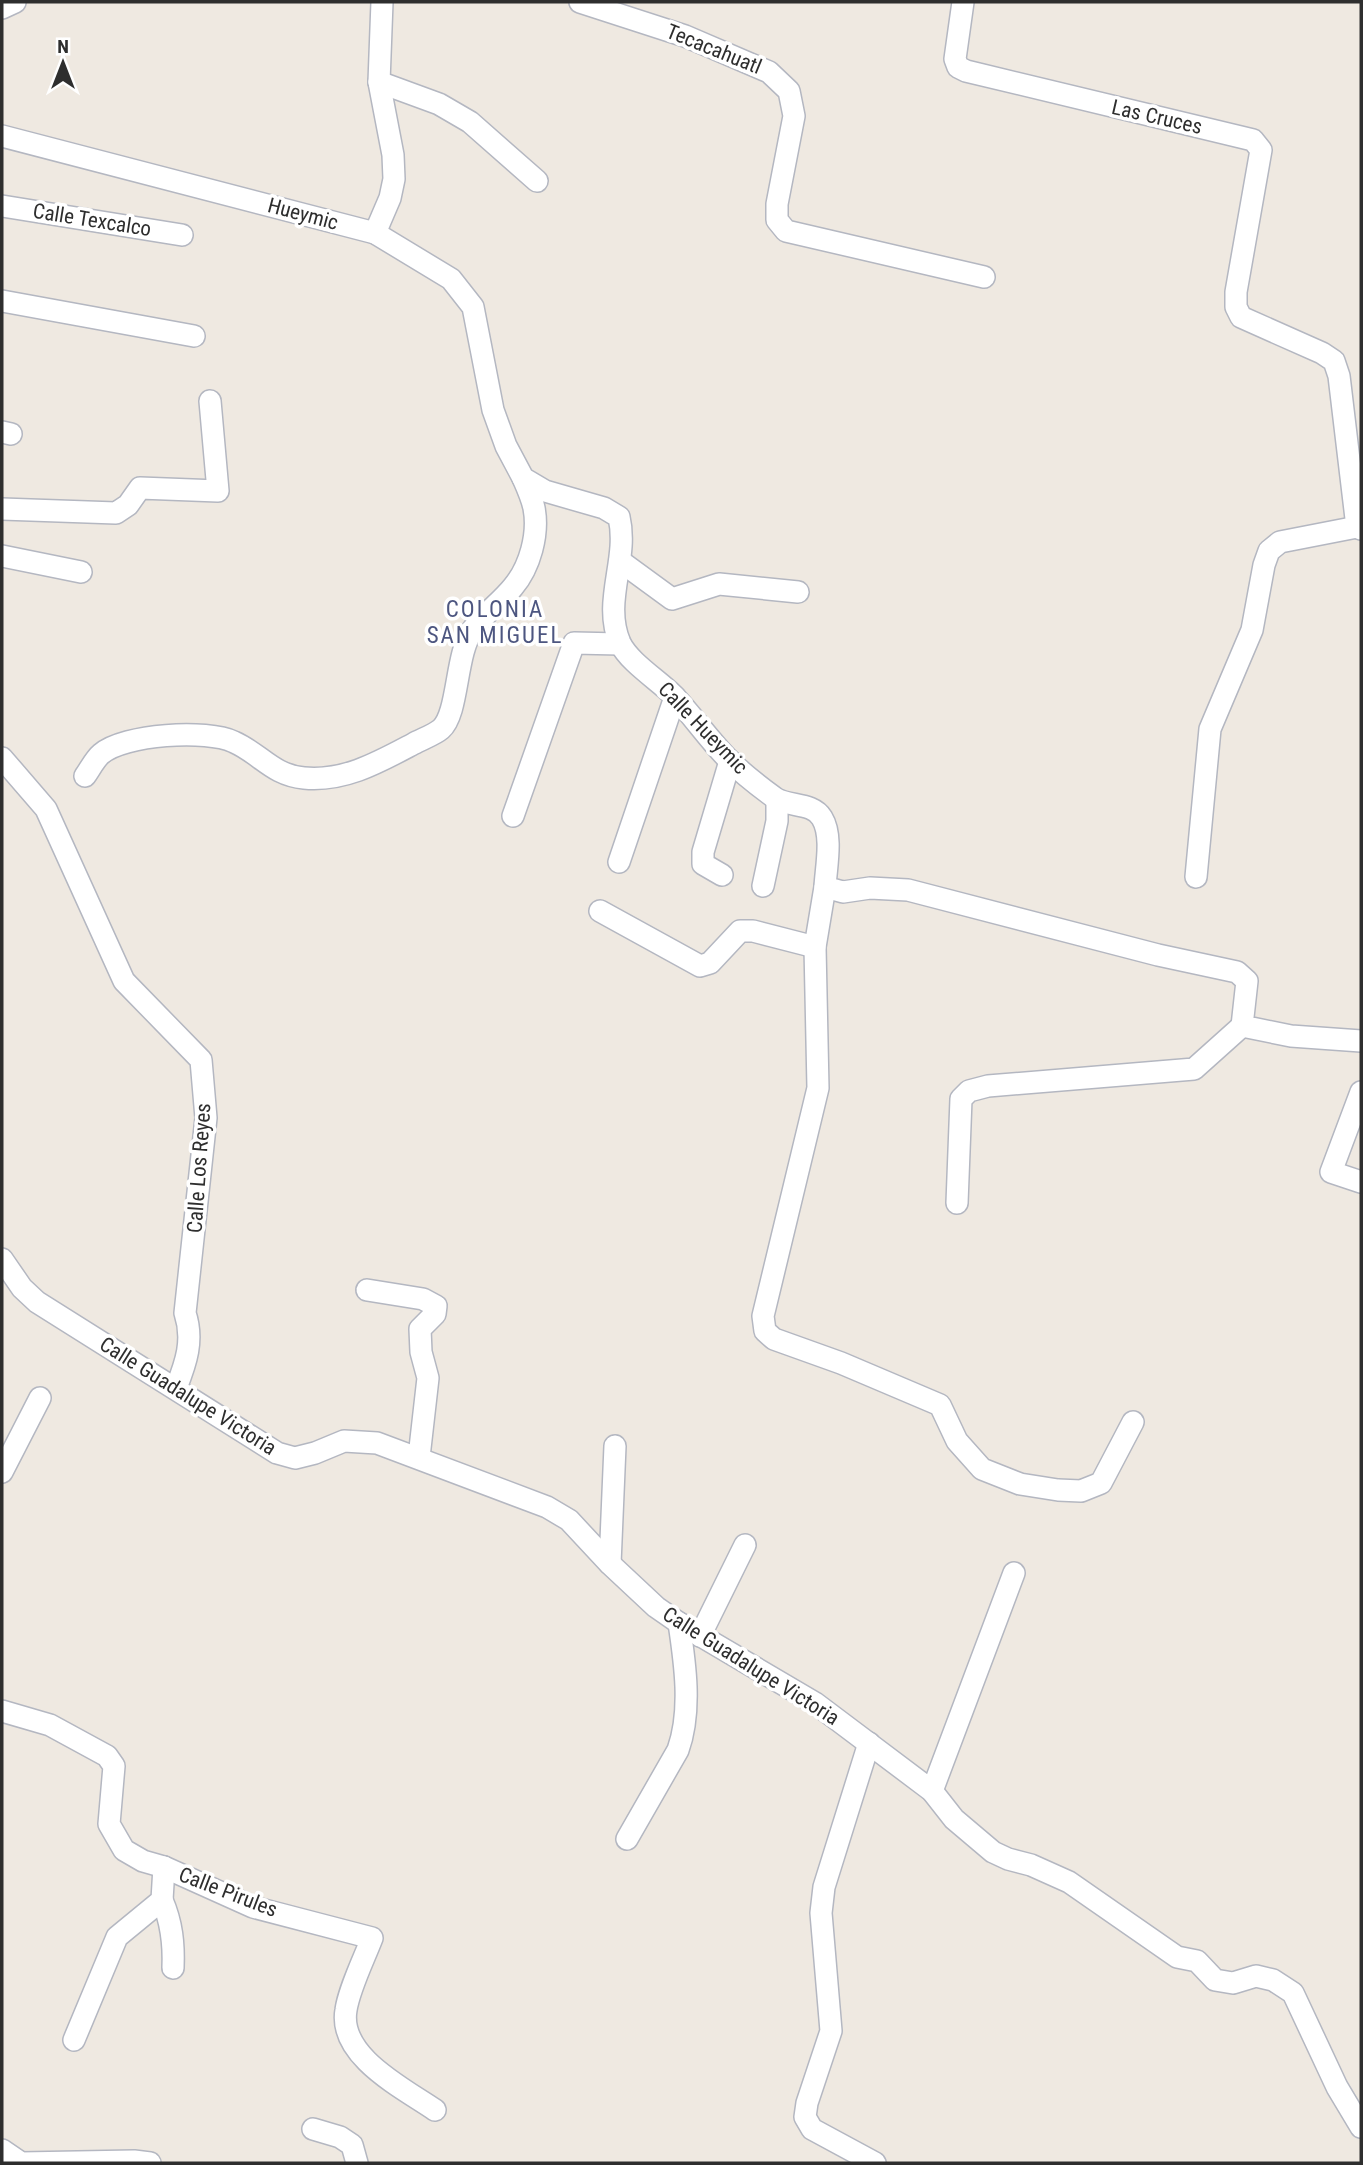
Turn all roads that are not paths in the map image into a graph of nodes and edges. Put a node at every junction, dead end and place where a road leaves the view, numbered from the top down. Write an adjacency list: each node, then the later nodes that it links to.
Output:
1 (15, 2): 5 (street)
2 (382, 2): 6 (street)
3 (580, 2): 12 (street, Tecacahuatl)
4 (963, 2): 18 (street, Las Cruces)
5 (2, 8)
6 (379, 82): 8 (street); 10 (street)
7 (2, 136): 10 (street, Hueymic)
8 (537, 181)
9 (2, 206): 11 (street, Calle Texcalco)
10 (375, 233): 16 (street, Hueymic)
11 (182, 235)
12 (984, 277)
13 (2, 301): 14 (street)
14 (194, 336)
15 (210, 401): 17 (street)
16 (523, 478): 20 (street, Calle Hueymic); 27 (street)
17 (2, 509)
18 (1359, 528): 32 (street)
19 (2, 556): 21 (street)
20 (620, 561): 22 (street); 23 (street, Calle Hueymic)
21 (81, 572)
22 (798, 592)
23 (621, 644): 24 (street, Calle Hueymic); 29 (street)
24 (675, 697): 26 (street, Calle Hueymic); 30 (street)
25 (2, 758): 44 (street, Calle Los Reyes)
26 (730, 761): 28 (street, Calle Hueymic); 31 (street)
27 (85, 776)
28 (777, 800): 33 (street); 34 (street, Calle Hueymic)
29 (513, 816)
30 (619, 862)
31 (722, 875)
32 (1196, 877)
33 (763, 886)
34 (825, 887): 36 (street, Calle Hueymic); 37 (street)
35 (600, 911): 36 (street)
36 (815, 947): 46 (street, Calle Hueymic)
37 (1242, 1026): 38 (street); 41 (street)
38 (1361, 1041)
39 (1361, 1092): 40 (street)
40 (1361, 1182)
41 (957, 1203)
42 (2, 1259): 44 (street, Calle Guadalupe Victoria)
43 (367, 1290): 48 (street)
44 (176, 1388): 48 (street, Calle Guadalupe Victoria)
45 (40, 1398): 49 (street)
46 (1133, 1422)
47 (615, 1446): 51 (street)
48 (419, 1457): 51 (street, Calle Guadalupe Victoria)
49 (2, 1472)
50 (744, 1545): 54 (street)
51 (610, 1564): 53 (street, Calle Guadalupe Victoria)
52 (1014, 1573): 57 (street)
53 (679, 1623): 54 (street, Calle Guadalupe Victoria); 58 (street)
54 (700, 1636): 56 (street, Calle Guadalupe Victoria)
55 (2, 1711): 59 (street, Calle Pirules)
56 (869, 1743): 57 (street, Calle Guadalupe Victoria); 70 (street)
57 (932, 1791): 64 (street, Calle Guadalupe Victoria)
58 (627, 1839)
59 (164, 1867): 60 (street); 63 (street, Calle Pirules)
60 (162, 1900): 61 (street); 62 (street)
61 (173, 1968)
62 (74, 2040)
63 (435, 2110)
64 (1361, 2127)
65 (313, 2129): 69 (street)
66 (2, 2150): 67 (street)
67 (20, 2163): 68 (street)
68 (150, 2163)
69 (357, 2163)
70 (875, 2163)

